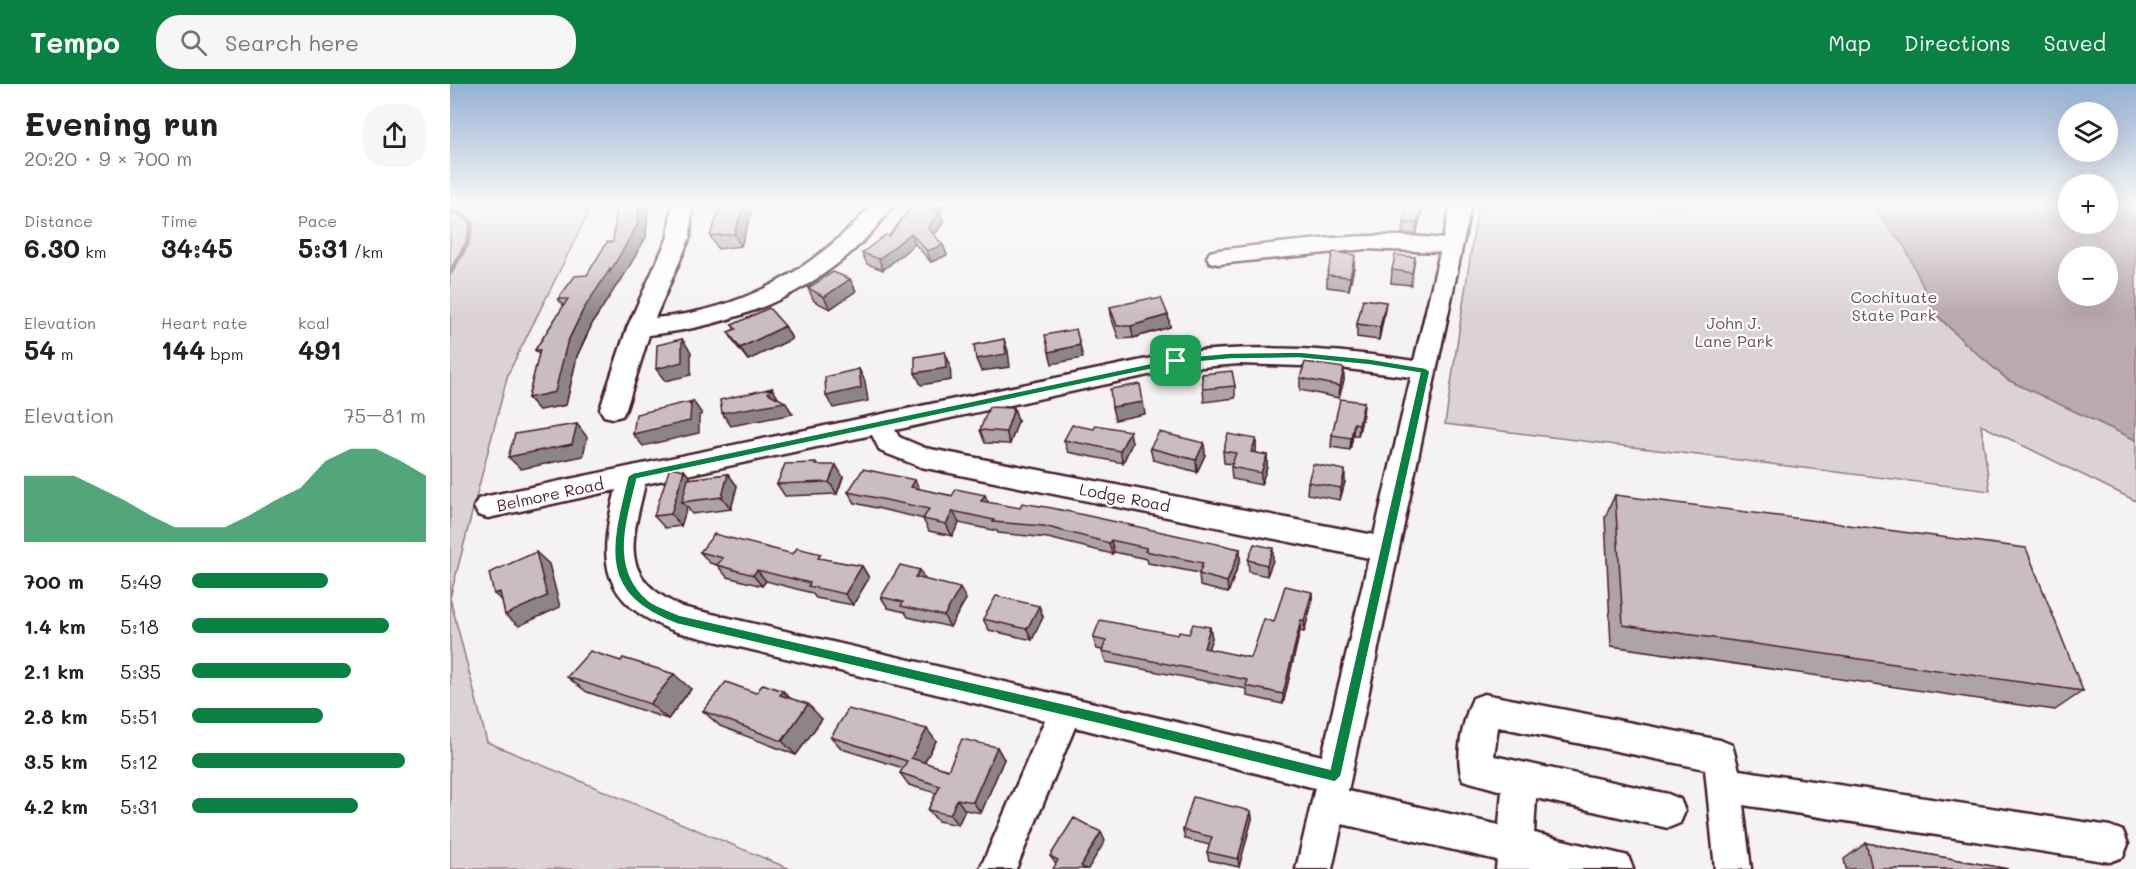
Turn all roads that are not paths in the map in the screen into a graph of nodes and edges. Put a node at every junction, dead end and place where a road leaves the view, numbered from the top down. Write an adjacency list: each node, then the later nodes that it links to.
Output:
1 (677, 242): 6 (street)
2 (849, 242): 6 (street)
3 (1454, 242): 4 (street)
4 (1453, 248): 5 (street); 7 (street)
5 (1218, 257)
6 (639, 328): 8 (street)
7 (1425, 371): 9 (street, Belmore Road); 12 (street)
8 (613, 409)
9 (879, 424): 10 (street, Belmore Road); 12 (street, Lodge Road)
10 (633, 476): 11 (street, Belmore Road); 13 (street)
11 (488, 507)
12 (1385, 549): 16 (street)
13 (1066, 710): 16 (street); 20 (street)
14 (1520, 778): 15 (street); 17 (street); 19 (street)
15 (1724, 785): 18 (street); 23 (street)
16 (1332, 790): 19 (street); 21 (street)
17 (1668, 811)
18 (2110, 844)
19 (1515, 858): 22 (street)
20 (998, 869)
21 (1314, 869)
22 (1615, 869)
23 (1733, 869)

